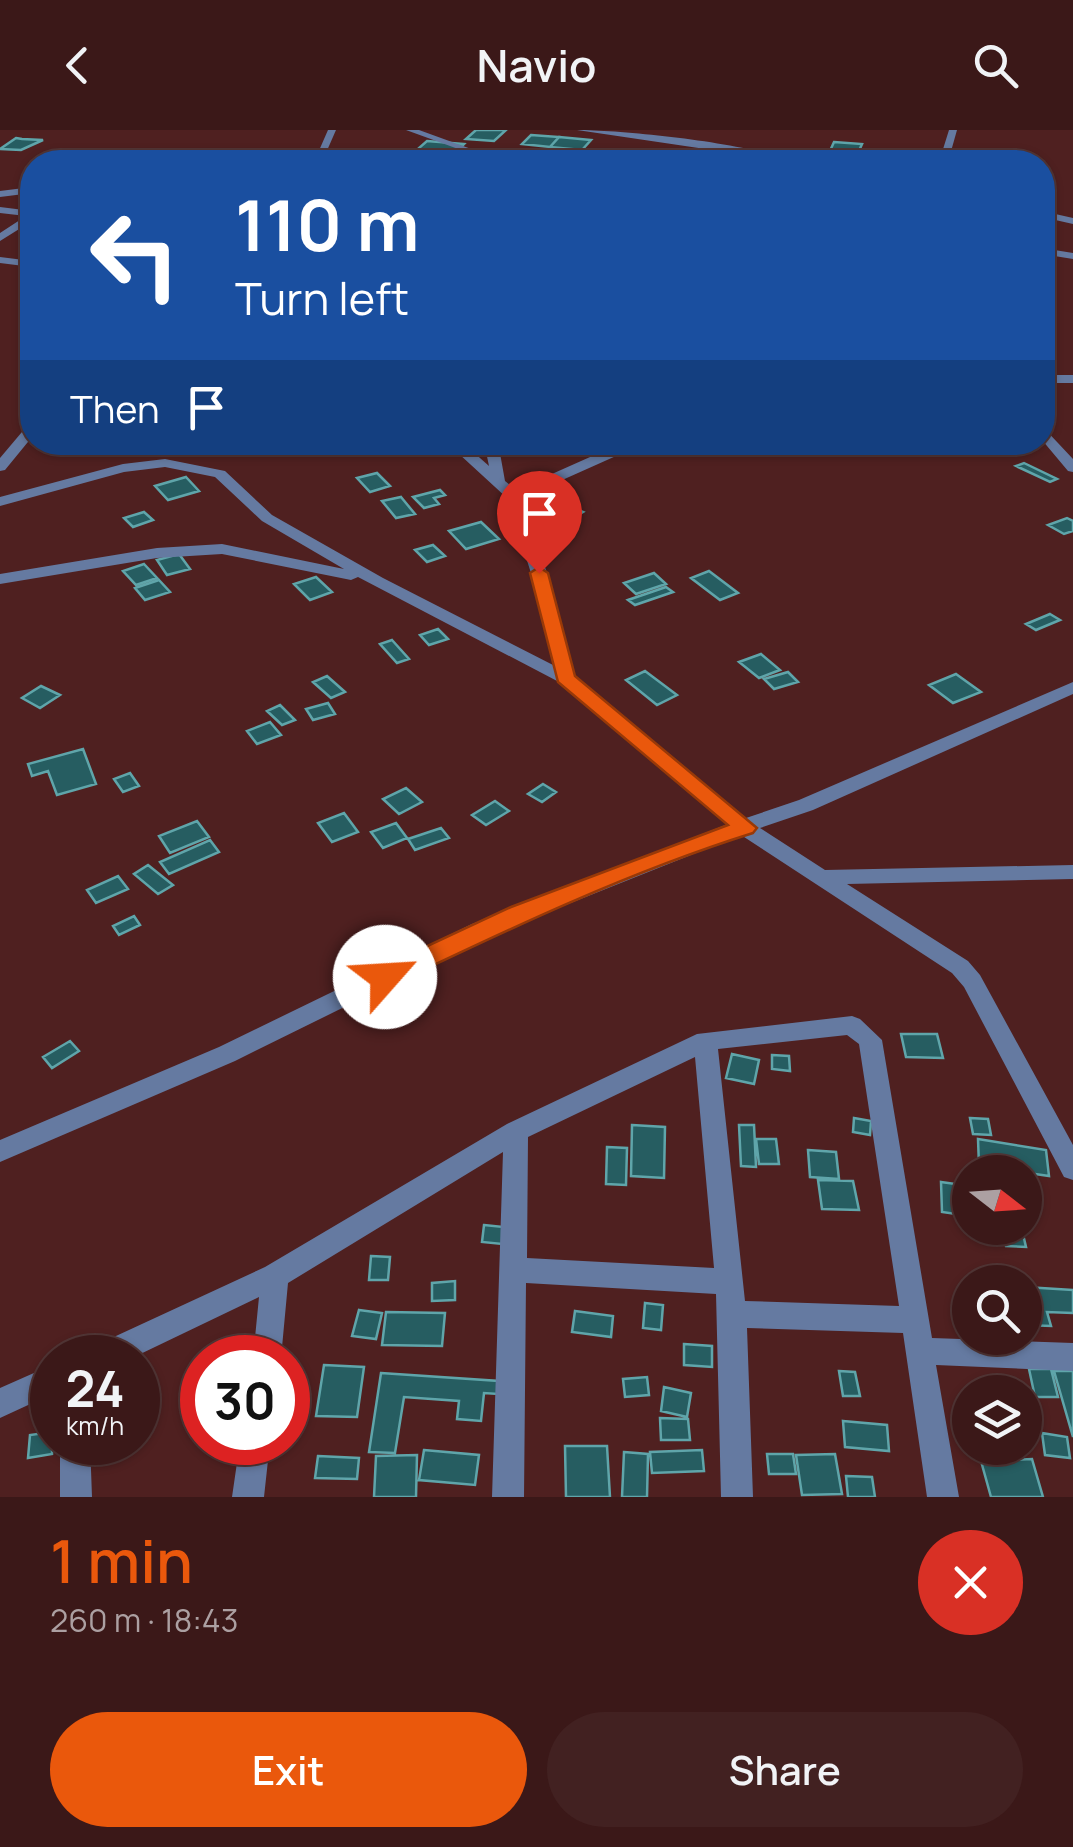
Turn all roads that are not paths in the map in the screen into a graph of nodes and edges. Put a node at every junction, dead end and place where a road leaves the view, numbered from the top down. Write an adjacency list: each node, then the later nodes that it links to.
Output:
1 (410, 130): 3 (street)
2 (581, 130): 4 (street)
3 (468, 150)
4 (732, 150)
5 (20, 444): 10 (street)
6 (1055, 446): 11 (street)
7 (470, 455): 12 (street)
8 (494, 455): 12 (street)
9 (606, 455): 13 (street)
10 (0, 467)
11 (1073, 468)
12 (500, 479): 13 (street)
13 (514, 496): 17 (street)
14 (0, 502): 16 (street)
15 (0, 579): 16 (street)
16 (378, 582): 17 (street)
17 (566, 678): 19 (street)
18 (1073, 688): 19 (street)
19 (745, 828): 21 (street); 24 (street)
20 (1073, 872): 21 (street)
21 (821, 877): 25 (street)
22 (705, 1041): 23 (street); 28 (street); 30 (street)
23 (516, 1131): 26 (street); 27 (street)
24 (0, 1151)
25 (1073, 1169)
26 (514, 1270): 28 (street); 42 (street)
27 (275, 1276): 31 (street); 32 (street)
28 (730, 1282): 29 (street)
29 (732, 1314): 30 (street); 43 (street)
30 (914, 1320): 33 (street)
31 (149, 1335)
32 (269, 1335)
33 (919, 1351): 34 (street); 44 (street)
34 (1073, 1358)
35 (30, 1389): 36 (street)
36 (0, 1403)
37 (75, 1465): 40 (street)
38 (252, 1465): 39 (street)
39 (248, 1496): 41 (street)
40 (76, 1497)
41 (240, 1497)
42 (508, 1497)
43 (737, 1497)
44 (943, 1497)

